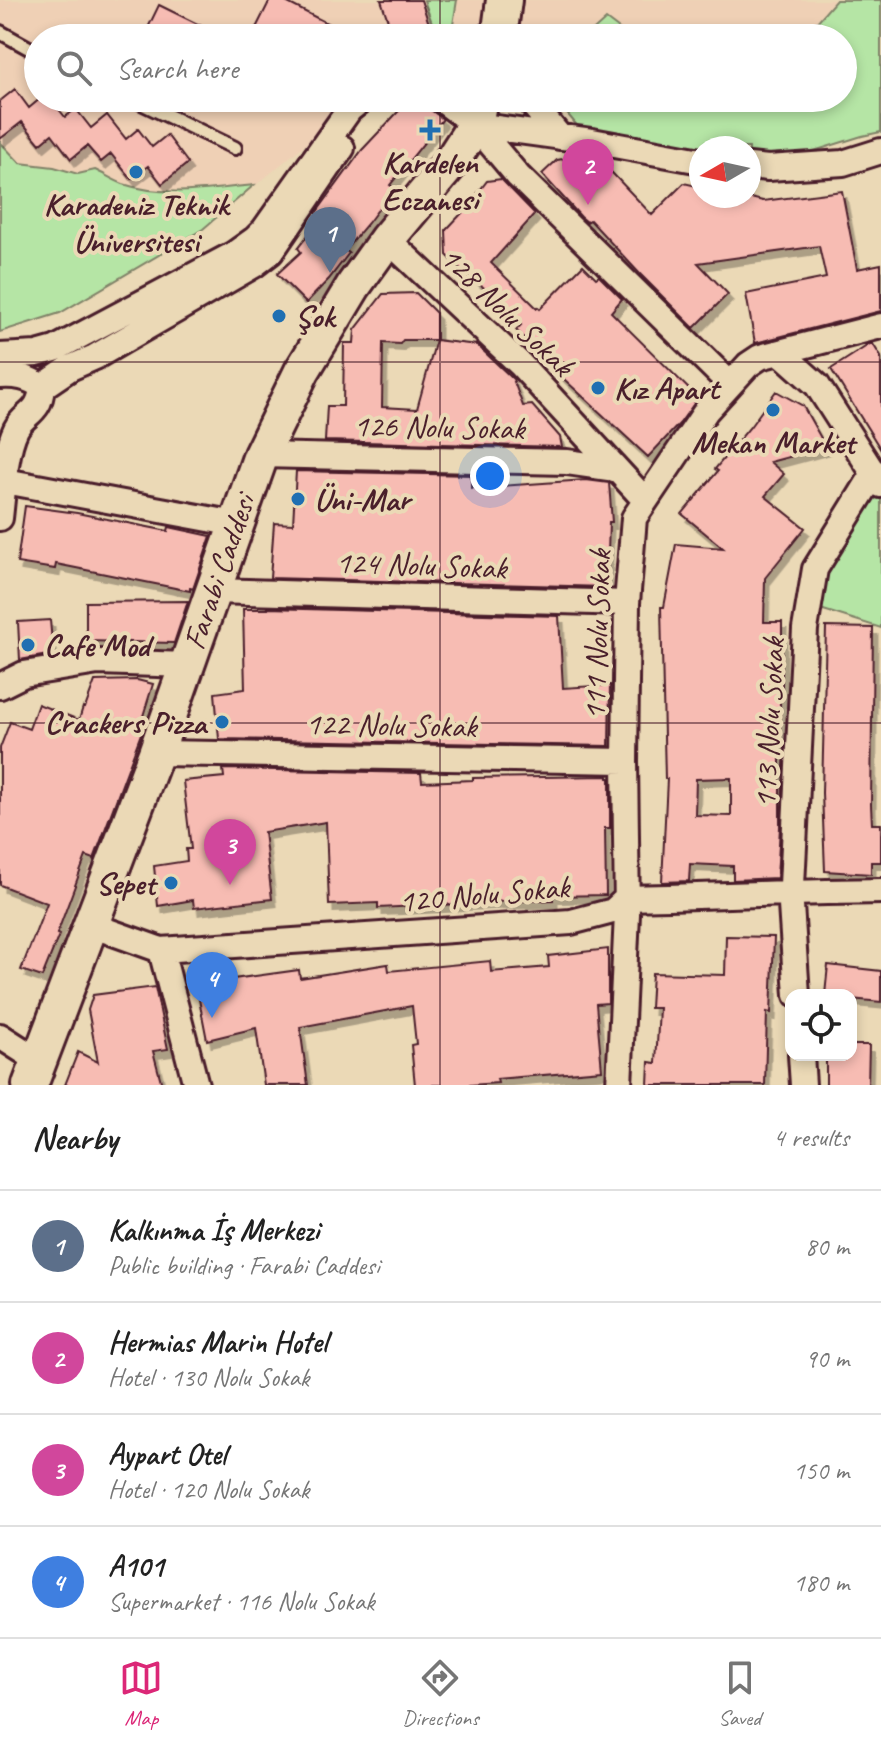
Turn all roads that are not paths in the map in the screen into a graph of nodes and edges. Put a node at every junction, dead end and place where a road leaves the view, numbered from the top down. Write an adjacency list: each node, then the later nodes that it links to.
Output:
1 (481, 0): 2 (street)
2 (489, 24)
3 (0, 32): 4 (lane)
4 (24, 45)
5 (160, 112): 13 (lane)
6 (348, 112): 20 (street)
7 (470, 112): 17 (street, Farabi Caddesi)
8 (475, 112): 22 (street)
9 (487, 112): 12 (street)
10 (538, 112): 12 (street)
11 (356, 127): 23 (street)
12 (560, 137): 15 (street)
13 (235, 148)
14 (881, 151): 16 (street)
15 (689, 159)
16 (761, 167)
17 (387, 239): 24 (street, Farabi Caddesi); 25 (street, 128 Nolu Sokak)
18 (881, 326): 19 (street, 111 Nolu Sokak)
19 (781, 353): 22 (street, 111 Nolu Sokak); 26 (street)
20 (0, 356)
21 (0, 376): 23 (street)
22 (729, 383): 28 (street, 111 Nolu Sokak)
23 (42, 387): 27 (street)
24 (261, 455): 25 (street, 126 Nolu Sokak); 30 (street, Farabi Caddesi)
25 (616, 469): 28 (street, 128 Nolu Sokak)
26 (879, 475): 38 (street, 113 Nolu Sokak)
27 (5, 481): 29 (street); 30 (street)
28 (645, 500): 32 (street, 111 Nolu Sokak)
29 (0, 518)
30 (236, 524): 31 (street, Farabi Caddesi)
31 (213, 591): 32 (street, 124 Nolu Sokak); 33 (street, Farabi Caddesi)
32 (627, 603): 36 (street, 111 Nolu Sokak)
33 (187, 665): 34 (street); 35 (street, Farabi Caddesi)
34 (0, 686)
35 (156, 753): 36 (street, 122 Nolu Sokak); 40 (street, Farabi Caddesi)
36 (625, 761): 39 (street, 111 Nolu Sokak)
37 (881, 891): 38 (street, 120 Nolu Sokak)
38 (792, 892): 39 (street, 120 Nolu Sokak); 42 (street, 113 Nolu Sokak)
39 (627, 898): 41 (street, 120 Nolu Sokak); 47 (street, 111 Nolu Sokak)
40 (91, 925): 41 (street, 120 Nolu Sokak); 45 (street, Farabi Caddesi)
41 (161, 950): 46 (street)
42 (797, 989)
43 (0, 1036): 45 (street)
44 (801, 1061): 48 (street)
45 (35, 1073)
46 (196, 1085)
47 (619, 1085)
48 (803, 1085)

